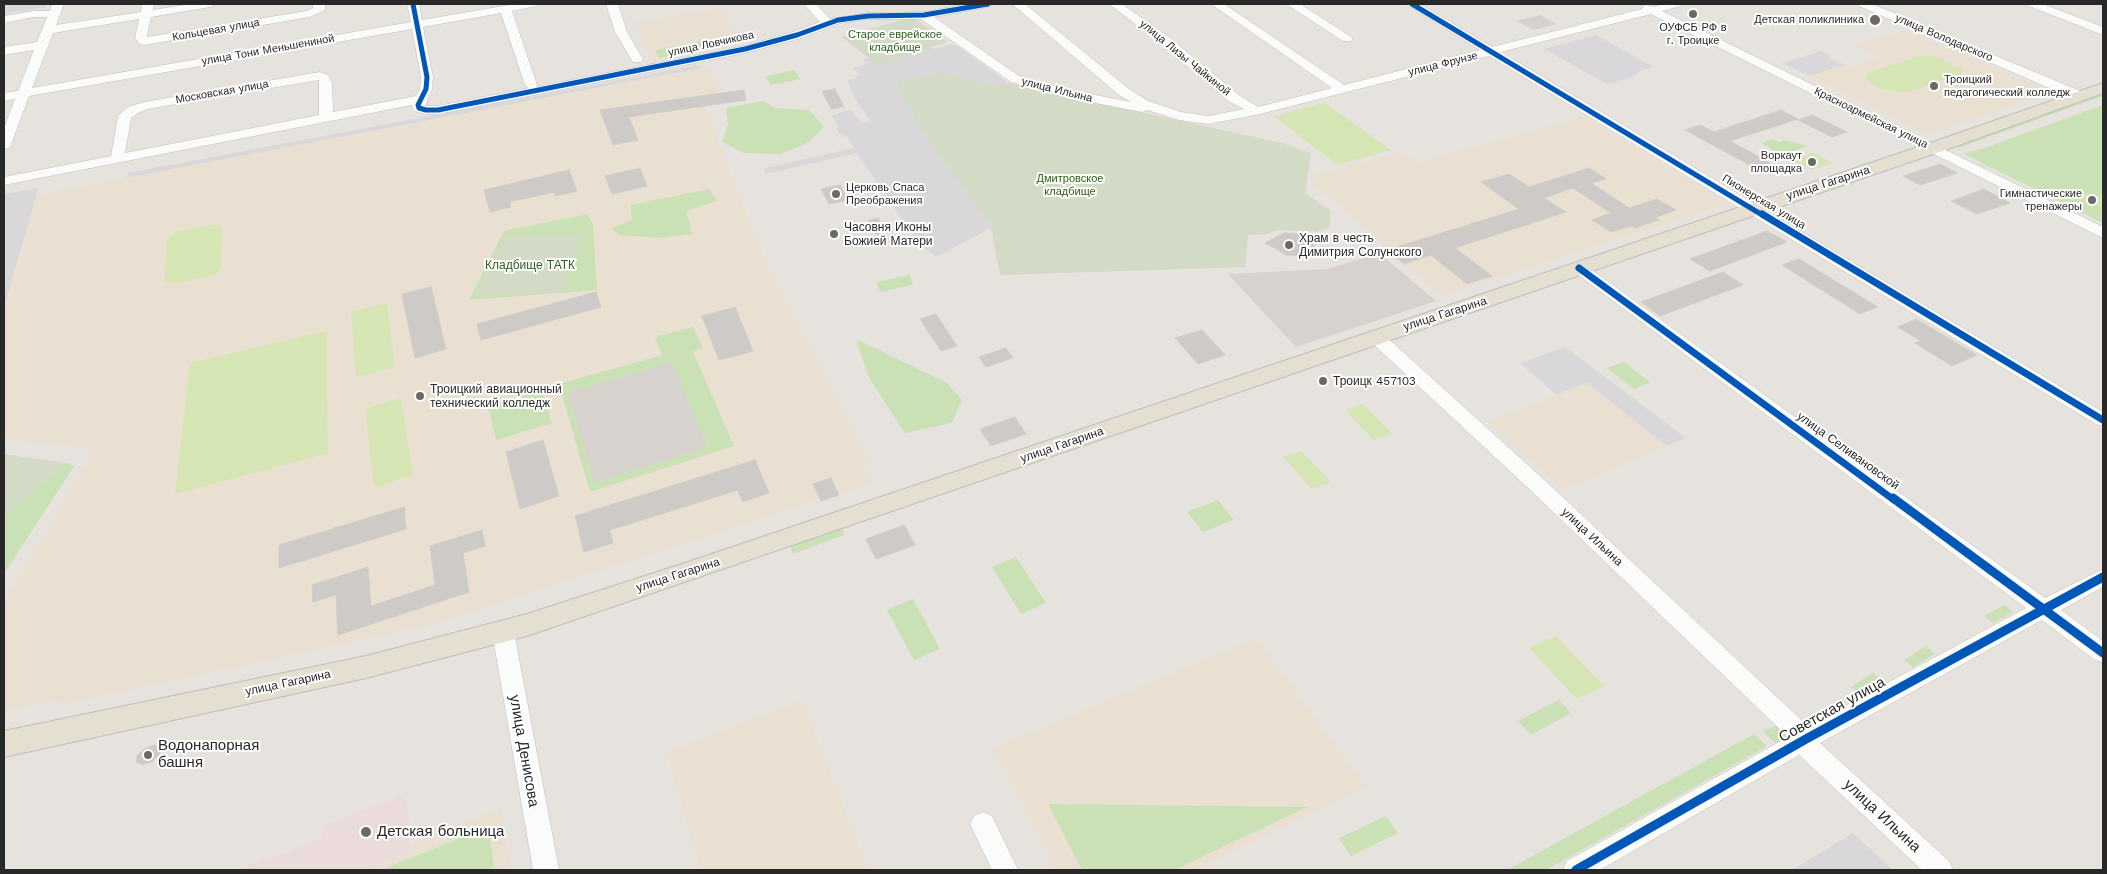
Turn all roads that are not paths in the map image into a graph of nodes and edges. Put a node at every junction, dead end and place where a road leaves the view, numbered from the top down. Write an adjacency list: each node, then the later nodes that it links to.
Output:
1 (210, 4): 19 (street)
2 (319, 4): 19 (street, Кольцевая улица)
3 (413, 4): 24 (street)
4 (533, 4): 17 (street, улица Тони Меньшениной)
5 (612, 4): 31 (street)
6 (810, 4): 23 (street)
7 (988, 4): 21 (street, улица Ловчикова)
8 (1018, 4): 41 (street, улица Ильина)
9 (1115, 4): 40 (street, улица Лизы Чайкиной)
10 (1217, 4): 34 (street)
11 (1292, 4): 27 (street)
12 (1412, 4): 30 (street, Пионерская улица)
13 (1639, 4): 20 (street, Красноармейская улица)
14 (1677, 4): 20 (street, улица Фрунзе)
15 (1863, 4): 36 (street, улица Володарского)
16 (2033, 4): 26 (street)
17 (510, 7): 24 (street, улица Тони Меньшениной); 32 (street)
18 (56, 9): 22 (street); 25 (street)
19 (147, 9): 25 (street)
20 (1652, 10): 30 (street, улица Фрунзе); 45 (street, Красноармейская улица)
21 (924, 15): 23 (street, улица Ловчикова); 41 (street, улица Ильина)
22 (4, 19)
23 (826, 23): 39 (street, улица Ловчикова)
24 (417, 24): 35 (street, улица Тони Меньшениной); 38 (street)
25 (49, 30): 28 (street)
26 (2103, 31)
27 (1346, 38)
28 (43, 45): 29 (street); 35 (street)
29 (4, 51)
30 (1492, 52): 34 (street, улица Фрунзе); 48 (street, Пионерская улица)
31 (636, 59)
32 (531, 85)
33 (2103, 88): 36 (main road, улица Гагарина)
34 (1342, 89): 40 (street, улица Фрунзе)
35 (23, 94): 37 (street, улица Тони Меньшениной); 44 (street)
36 (2080, 96): 45 (main road, улица Гагарина)
37 (4, 97)
38 (420, 100): 39 (street); 42 (street)
39 (438, 110)
40 (1256, 111): 43 (street, улица Фрунзе)
41 (1179, 116): 43 (street, улица Ильина)
42 (326, 118): 46 (street); 46 (street, Московская улица)
43 (1208, 120)
44 (4, 144)
45 (1933, 148): 48 (main road, улица Гагарина); 49 (street, Красноармейская улица)
46 (117, 159): 47 (street)
47 (4, 181)
48 (1753, 209): 50 (main road, улица Гагарина); 52 (street, Пионерская улица)
49 (2103, 233)
50 (1579, 268): 51 (main road, улица Гагарина); 54 (street, улица Селивановской)
51 (1376, 337): 55 (main road, улица Гагарина); 57 (street, улица Ильина)
52 (2103, 420)
53 (2103, 577): 54 (street, Советская улица)
54 (2043, 610): 56 (street, улица Селивановской); 57 (street, Советская улица)
55 (503, 632): 58 (main road, улица Гагарина); 60 (street, улица Денисова)
56 (2103, 653)
57 (1804, 741): 62 (street, Советская улица); 63 (street, улица Ильина)
58 (4, 744)
59 (984, 824): 61 (street)
60 (546, 870)
61 (1005, 870)
62 (1576, 870)
63 (1940, 870)

